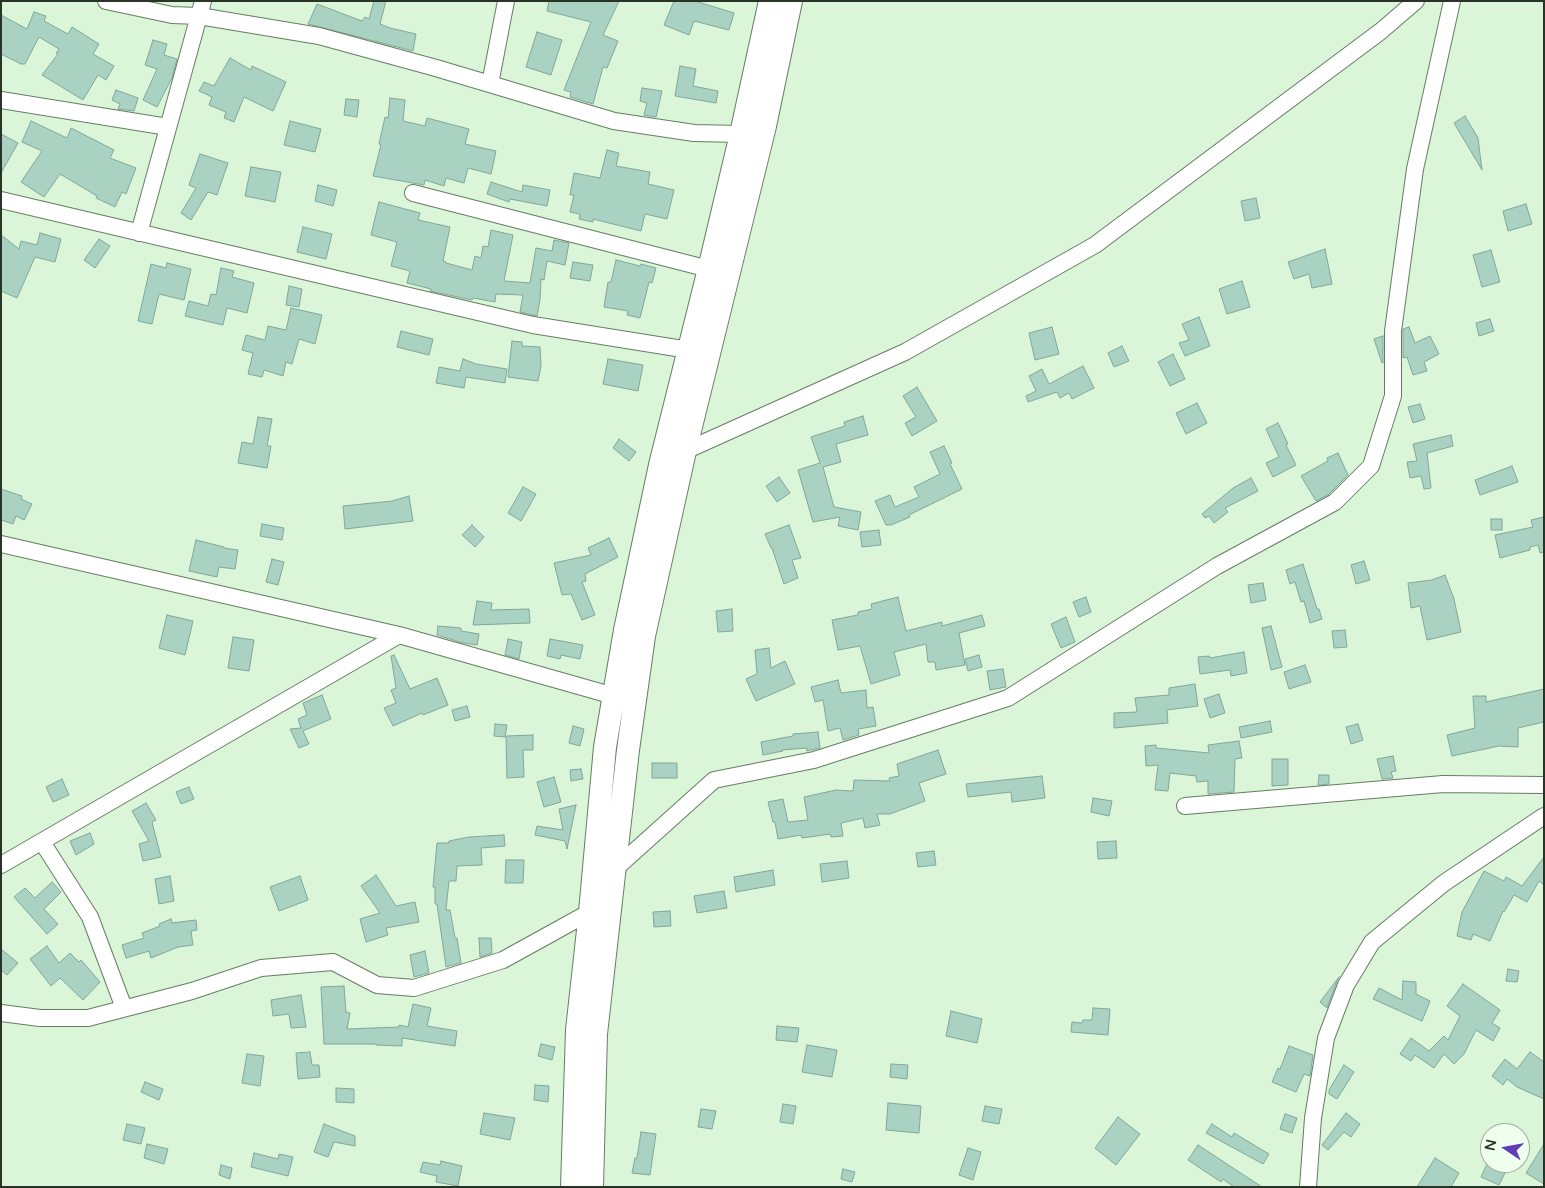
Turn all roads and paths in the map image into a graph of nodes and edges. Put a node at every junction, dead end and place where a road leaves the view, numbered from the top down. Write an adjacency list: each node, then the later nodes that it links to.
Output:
1 (106, 1): 7 (street)
2 (506, 1): 8 (street)
3 (770, 1): 12 (main road)
4 (791, 1): 10 (main road)
5 (1416, 1): 18 (street)
6 (1452, 1): 27 (street)
7 (201, 8): 8 (street); 11 (street)
8 (490, 84): 12 (street)
9 (1, 100): 11 (street)
10 (765, 126): 12 (street); 18 (main road)
11 (168, 127): 15 (street)
12 (741, 134): 16 (main road)
13 (413, 193): 16 (street)
14 (1, 200): 15 (street)
15 (139, 232): 17 (street)
16 (710, 269): 17 (main road)
17 (689, 350): 21 (main road)
18 (685, 451): 27 (main road)
19 (1, 544): 20 (street)
20 (399, 635): 21 (street); 25 (street)
21 (614, 696): 28 (main road)
22 (1544, 785): 23 (street)
23 (1185, 806)
24 (1544, 816): 33 (street)
25 (42, 842): 26 (street); 29 (street)
26 (1, 865)
27 (616, 868): 32 (main road)
28 (590, 912): 29 (street); 31 (main road)
29 (124, 1008): 30 (street)
30 (1, 1013)
31 (572, 1187)
32 (592, 1187)
33 (1308, 1187)

